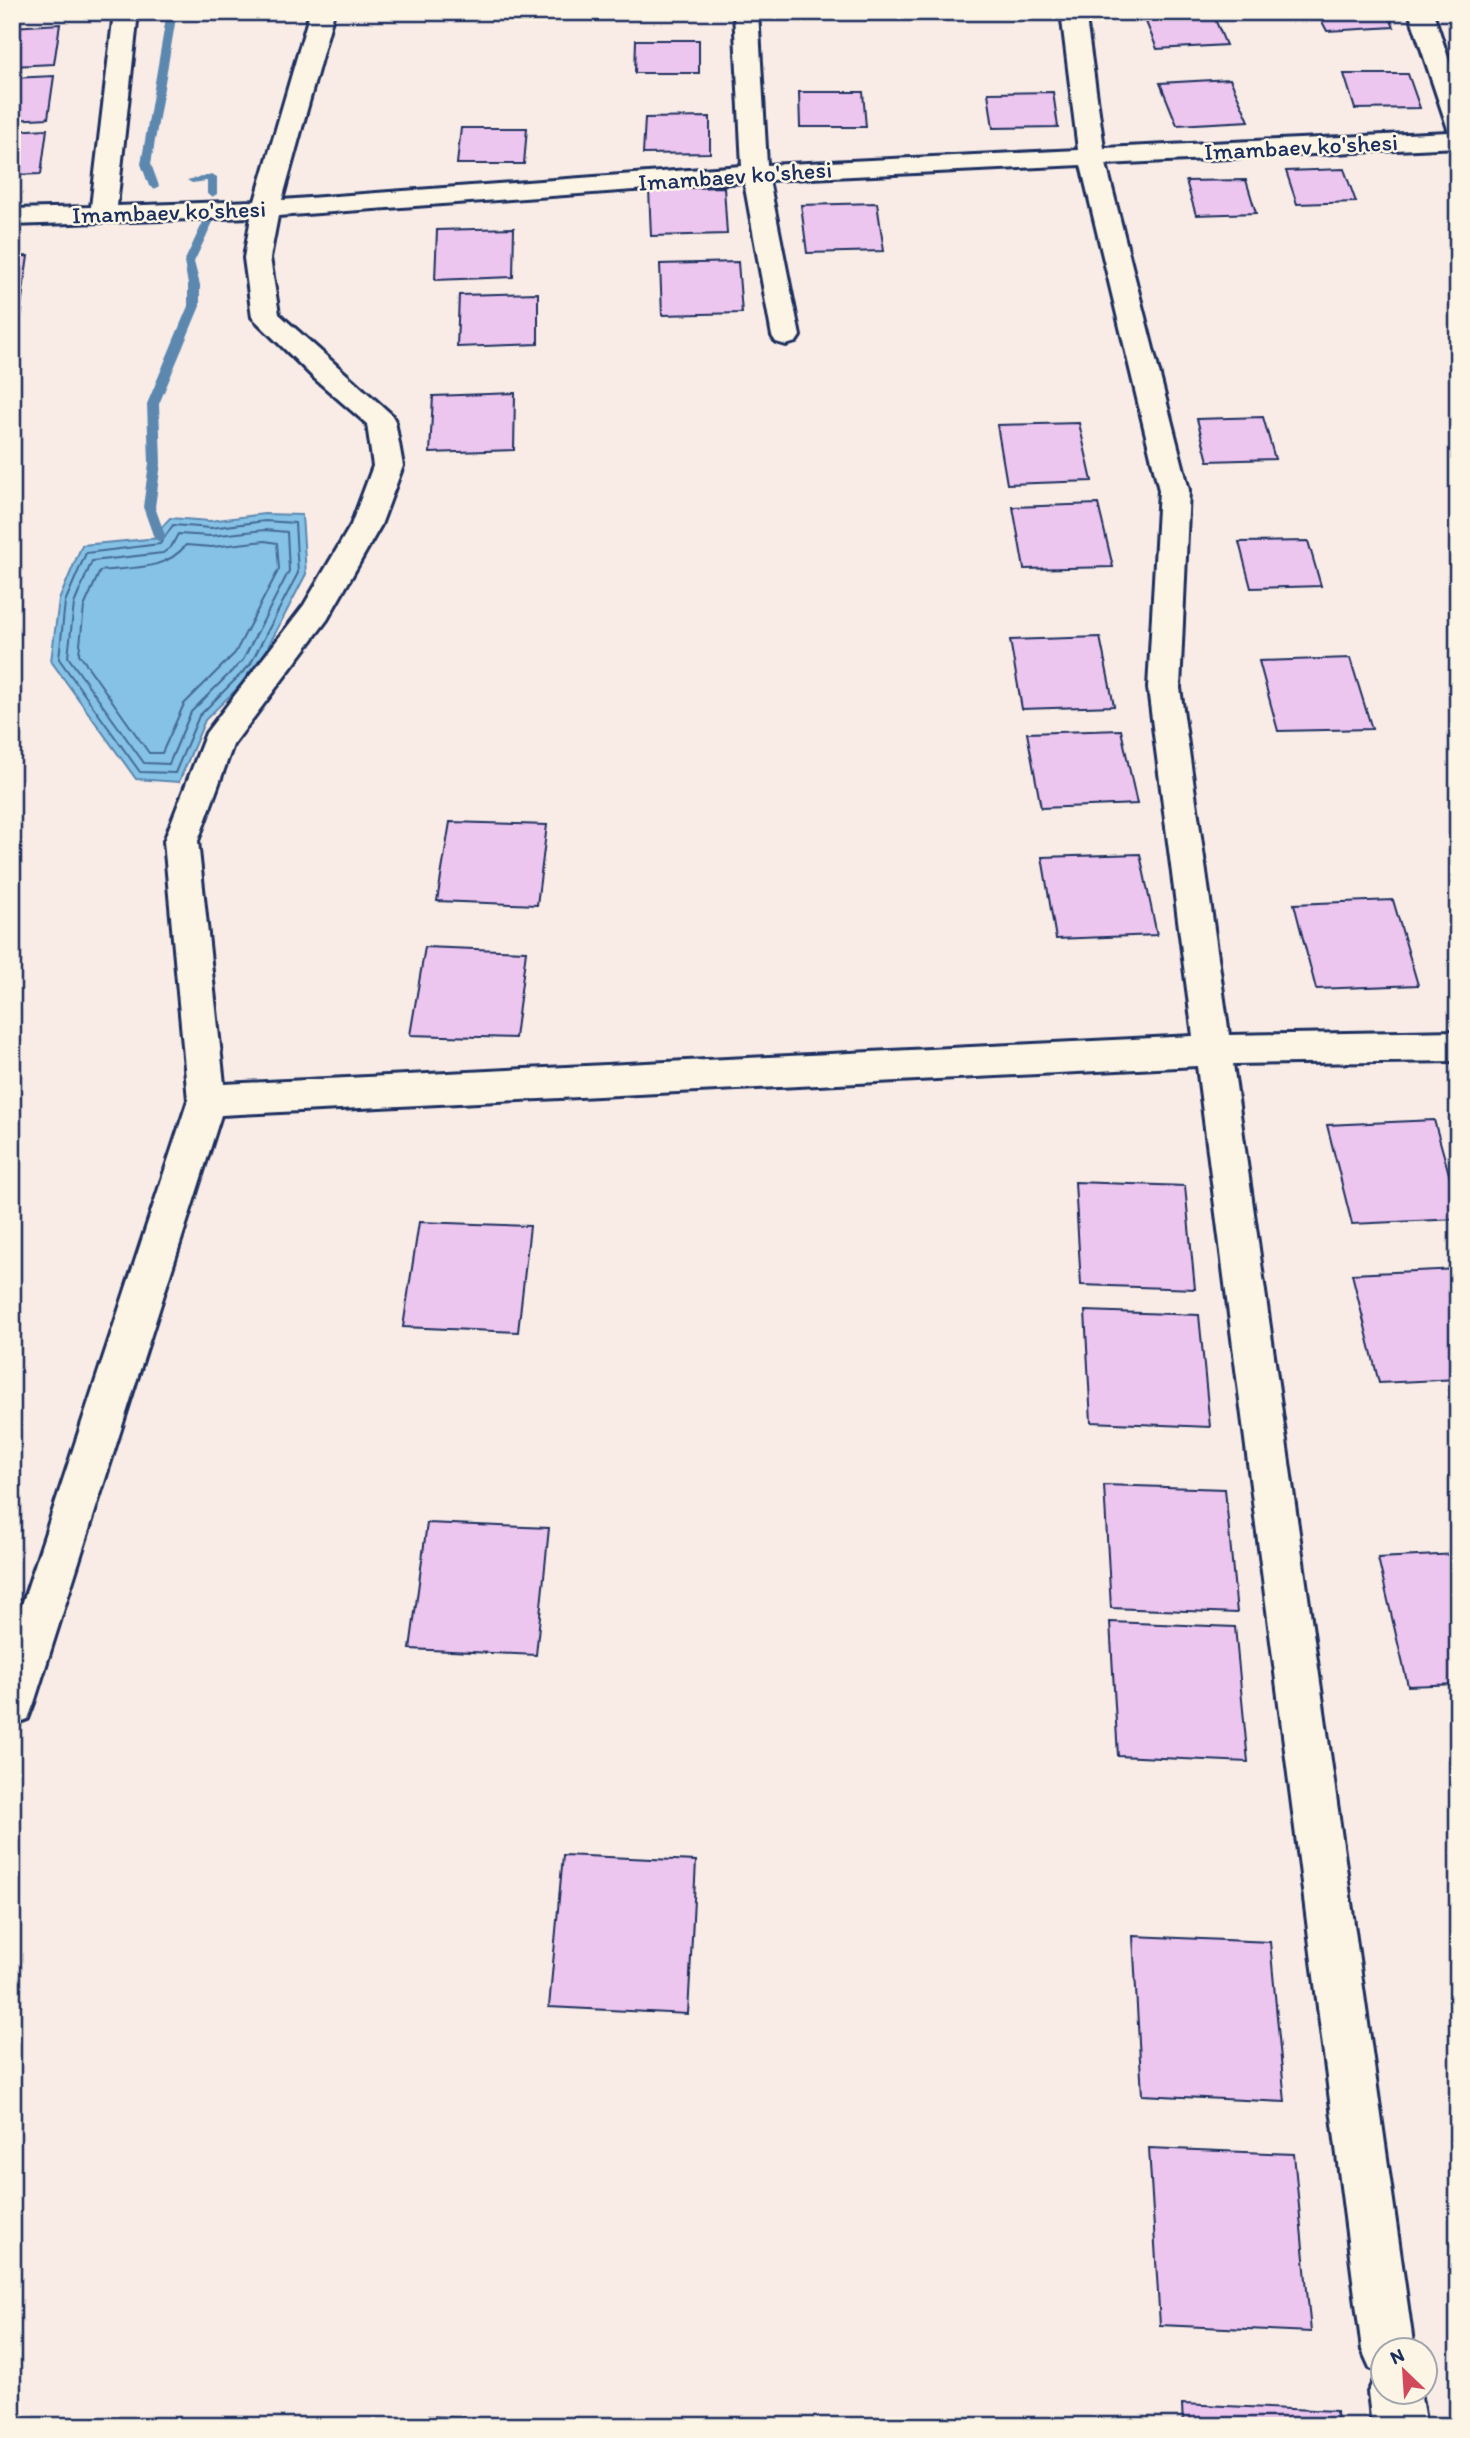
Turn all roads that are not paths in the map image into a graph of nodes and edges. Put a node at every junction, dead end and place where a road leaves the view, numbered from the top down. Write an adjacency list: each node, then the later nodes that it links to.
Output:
1 (126, 12): 11 (street)
2 (322, 12): 10 (street)
3 (746, 12): 9 (street)
4 (1073, 12): 8 (street)
5 (1421, 12): 6 (street)
6 (1458, 127)
7 (1458, 139): 8 (street, Imambaev ko'shesi)
8 (1092, 157): 9 (street, Imambaev ko'shesi); 15 (street)
9 (755, 173): 10 (street, Imambaev ko'shesi); 13 (street)
10 (266, 209): 11 (street, Imambaev ko'shesi); 16 (street)
11 (103, 214): 12 (street, Imambaev ko'shesi)
12 (12, 217)
13 (786, 336)
14 (1458, 1046): 15 (street)
15 (1212, 1050): 16 (street); 18 (street)
16 (207, 1100): 17 (street)
17 (12, 1703)
18 (1386, 2336)
19 (1396, 2406): 20 (street)
20 (1399, 2426)

